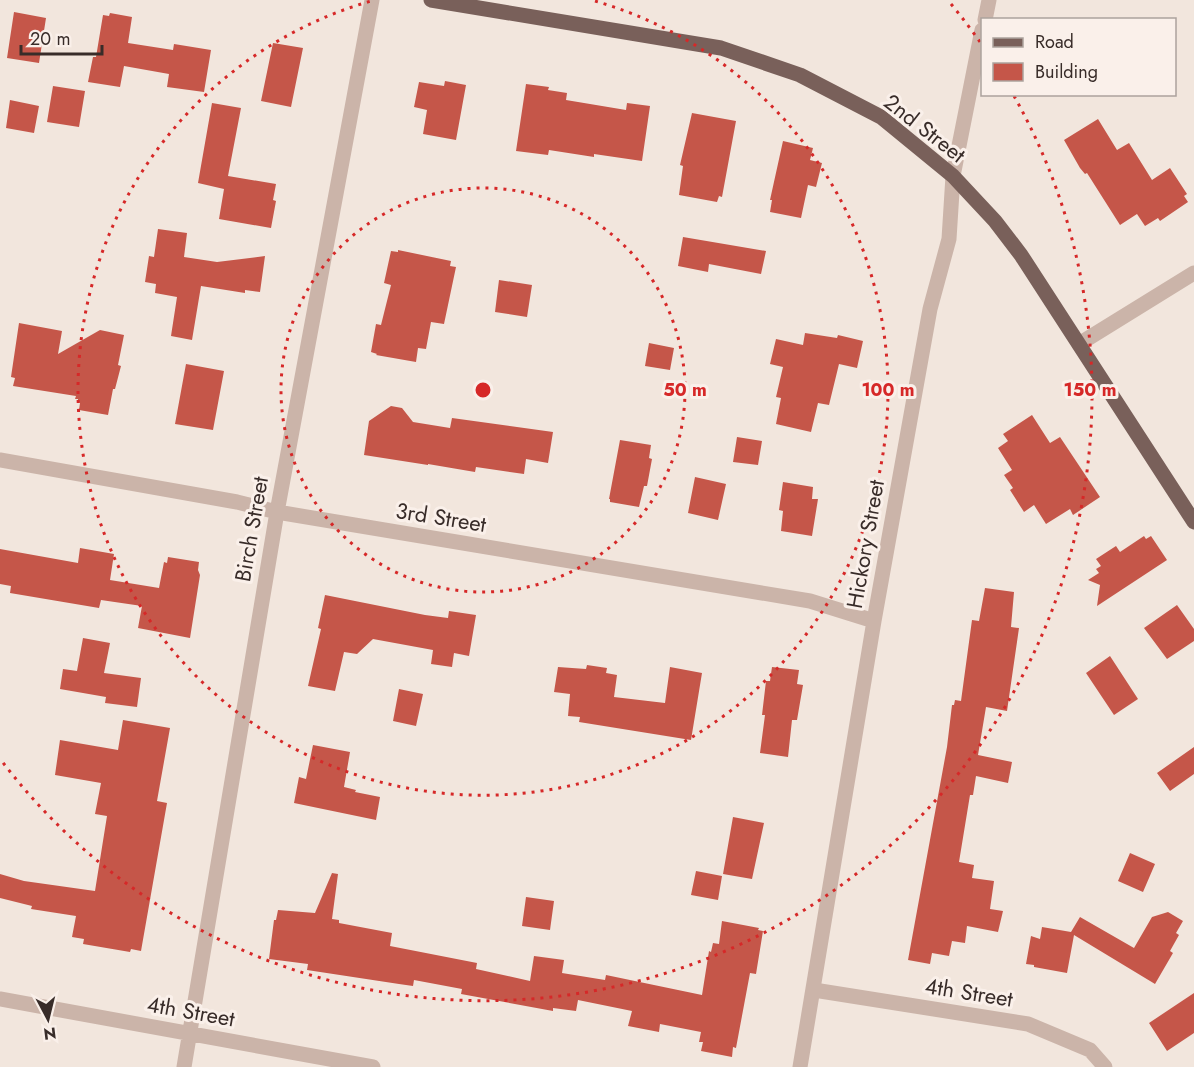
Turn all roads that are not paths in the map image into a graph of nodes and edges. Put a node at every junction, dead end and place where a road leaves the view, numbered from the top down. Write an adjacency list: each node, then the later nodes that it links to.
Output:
1 (372, 0): 10 (street, Birch Street)
2 (431, 0): 6 (main road, 2nd Street)
3 (989, 0): 4 (street)
4 (985, 18)
5 (981, 35): 6 (street, Hickory Street)
6 (952, 176): 8 (main road, 2nd Street); 12 (street, Hickory Street)
7 (1194, 273): 8 (street)
8 (1079, 344): 11 (main road, 2nd Street)
9 (0, 460): 10 (street, 3rd Street)
10 (277, 512): 12 (street, 3rd Street); 15 (street, Birch Street)
11 (1194, 522)
12 (874, 621): 13 (street, Hickory Street)
13 (814, 990): 18 (street, Hickory Street); 19 (street, 4th Street)
14 (0, 999): 15 (street, 4th Street)
15 (190, 1034): 16 (street, Birch Street); 17 (street, 4th Street)
16 (184, 1067)
17 (373, 1067)
18 (800, 1067)
19 (1105, 1067)

